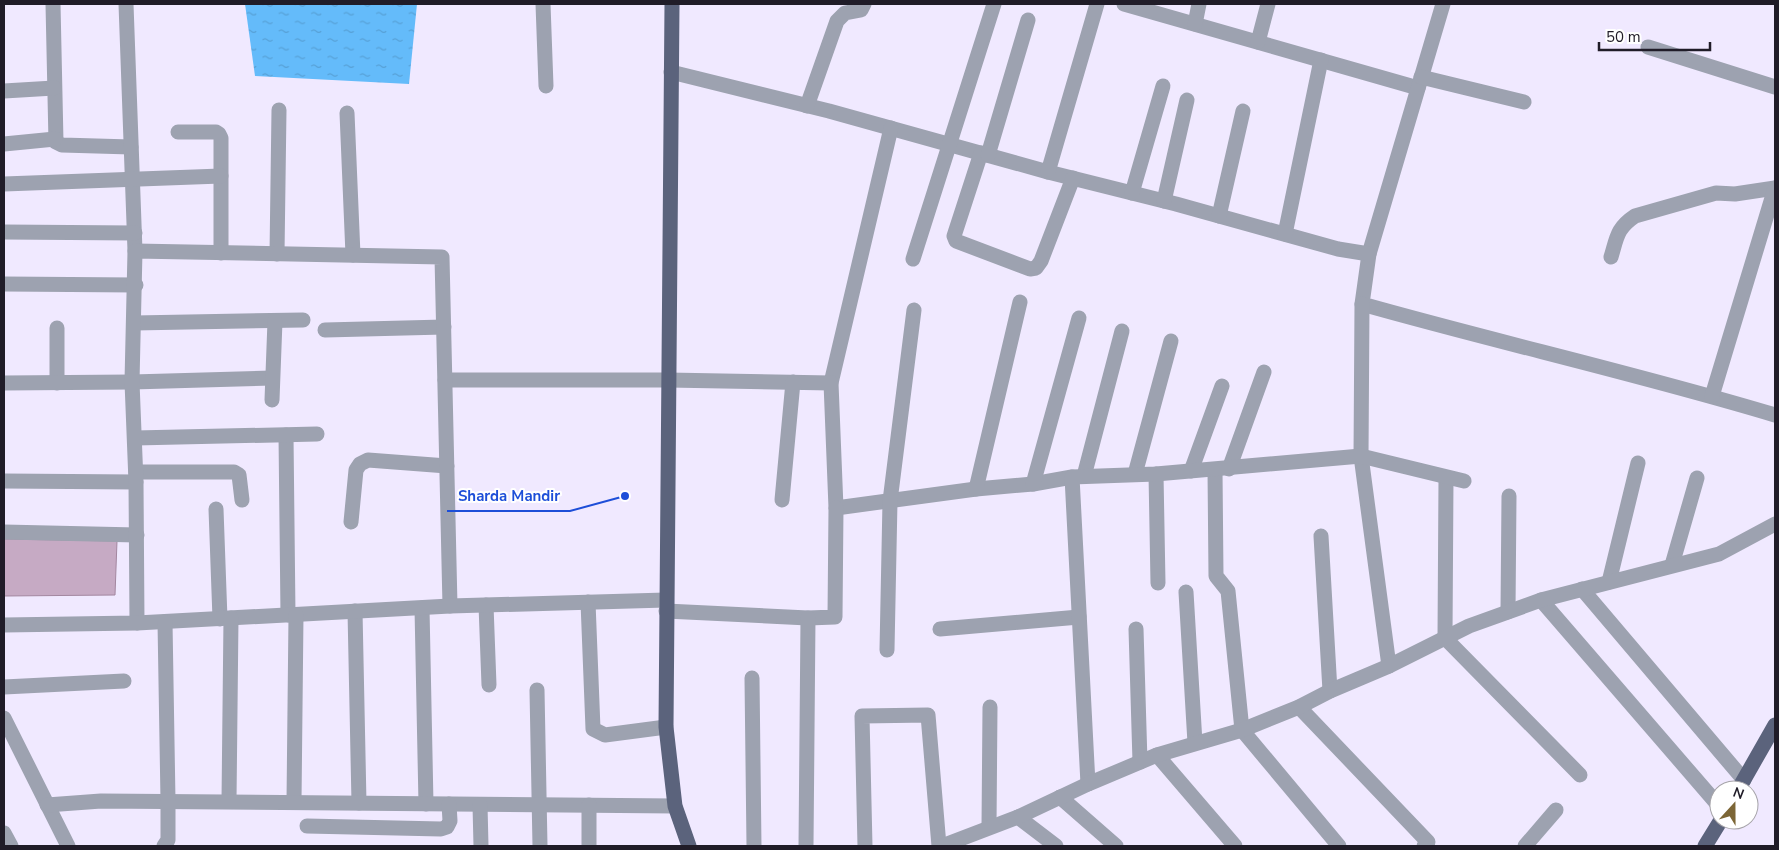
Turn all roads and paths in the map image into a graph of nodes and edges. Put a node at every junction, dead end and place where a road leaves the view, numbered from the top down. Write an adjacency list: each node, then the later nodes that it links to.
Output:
1 (53, 4): 22 (street)
2 (126, 4): 35 (street)
3 (543, 4): 19 (street)
4 (672, 4): 17 (main road)
5 (864, 4): 26 (street)
6 (994, 4): 34 (street)
7 (1097, 4): 37 (street)
8 (1124, 4): 13 (street)
9 (1199, 4): 13 (street)
10 (1268, 4): 14 (street)
11 (1443, 4): 18 (street)
12 (1028, 20): 36 (street)
13 (1195, 24): 14 (street)
14 (1258, 42): 16 (street)
15 (1648, 47): 21 (street)
16 (1321, 60): 18 (street); 48 (street)
17 (671, 72): 26 (street); 73 (main road)
18 (1420, 82): 25 (street); 52 (street)
19 (546, 86)
20 (1163, 86): 43 (street)
21 (1775, 87)
22 (54, 88): 23 (street); 32 (street)
23 (4, 91)
24 (1187, 100): 44 (street)
25 (1524, 102)
26 (807, 106): 30 (street)
27 (279, 110): 51 (street)
28 (1243, 111): 45 (street)
29 (347, 113): 53 (street)
30 (891, 128): 34 (street); 76 (street)
31 (178, 132): 38 (street)
32 (55, 139): 33 (street); 35 (street)
33 (4, 144)
34 (950, 144): 36 (street); 55 (street)
35 (131, 147): 40 (street)
36 (984, 154): 37 (street); 39 (street)
37 (1048, 172): 39 (street)
38 (221, 176): 40 (street); 50 (street)
39 (1073, 178): 43 (street)
40 (133, 179): 41 (street); 47 (street)
41 (4, 184)
42 (1775, 188): 54 (street); 80 (street)
43 (1132, 193): 44 (street)
44 (1164, 201): 45 (street)
45 (1218, 216): 48 (street)
46 (4, 232): 47 (street)
47 (135, 233): 49 (street)
48 (1285, 234): 52 (street)
49 (135, 251): 50 (street); 57 (street)
50 (221, 253): 51 (street)
51 (277, 254): 53 (street)
52 (1369, 254): 59 (street)
53 (352, 255): 65 (street)
54 (1611, 257)
55 (913, 260)
56 (4, 284): 57 (street)
57 (136, 285): 64 (street)
58 (1020, 302): 100 (street)
59 (1362, 304): 80 (street); 86 (street)
60 (914, 310): 104 (street)
61 (1079, 318): 99 (street)
62 (303, 320): 63 (street)
63 (274, 321): 64 (street); 71 (street)
64 (134, 323): 74 (street)
65 (444, 327): 67 (street); 72 (street)
66 (57, 328): 78 (street)
67 (325, 330)
68 (1122, 331): 94 (street)
69 (1171, 341): 91 (street)
70 (1264, 372): 89 (street)
71 (272, 378): 74 (street); 81 (street)
72 (445, 380): 73 (street); 88 (street)
73 (668, 380): 75 (street); 121 (main road)
74 (132, 382): 78 (street); 85 (street)
75 (793, 382): 76 (street); 103 (street)
76 (831, 382): 105 (street)
77 (4, 383): 78 (street)
78 (57, 383)
79 (1222, 386): 90 (street)
80 (1712, 396): 82 (street)
81 (272, 400)
82 (1775, 415)
83 (316, 434): 84 (street)
84 (286, 435): 85 (street); 125 (street)
85 (135, 438): 93 (street)
86 (1361, 456): 89 (street); 95 (street); 136 (street)
87 (1638, 462): 113 (street)
88 (447, 466): 107 (street); 120 (street)
89 (1222, 469): 90 (street); 147 (street)
90 (1191, 471): 92 (street)
91 (1135, 474): 92 (street); 94 (street)
92 (1156, 474): 114 (street)
93 (136, 477): 97 (street); 102 (street); 110 (street)
94 (1078, 477): 99 (street); 126 (street)
95 (1446, 478): 98 (street); 134 (street)
96 (1697, 478): 112 (street)
97 (4, 481)
98 (1464, 481)
99 (1033, 484): 100 (street)
100 (976, 489): 104 (street)
101 (1509, 496): 124 (street)
102 (242, 500)
103 (782, 500)
104 (890, 501): 105 (street); 135 (street)
105 (836, 508): 127 (street)
106 (216, 509): 128 (street)
107 (351, 522)
108 (1775, 524): 112 (street)
109 (4, 532): 110 (street)
110 (137, 535): 130 (street)
111 (1321, 536): 142 (street)
112 (1672, 566): 113 (street)
113 (1609, 582): 115 (street)
114 (1158, 583)
115 (1582, 589): 117 (street); 153 (street)
116 (1186, 592): 149 (street)
117 (1541, 600): 124 (street); 156 (street)
118 (588, 602): 119 (street); 121 (street); 146 (street)
119 (486, 605): 120 (street); 139 (street)
120 (450, 606): 122 (street)
121 (666, 606): 127 (street); 146 (main road)
122 (422, 608): 123 (street); 162 (street)
123 (355, 612): 125 (street); 161 (street)
124 (1508, 612): 134 (street)
125 (292, 615): 128 (street); 160 (street)
126 (1079, 617): 132 (street); 155 (street)
127 (808, 618): 183 (street)
128 (225, 619): 129 (street); 159 (street)
129 (164, 622): 130 (street); 158 (street)
130 (137, 623): 131 (street)
131 (4, 625)
132 (940, 629)
133 (1136, 629): 151 (street)
134 (1445, 638): 136 (street); 152 (street)
135 (887, 650)
136 (1389, 666): 142 (street)
137 (752, 678): 182 (street)
138 (124, 681): 140 (street)
139 (489, 685)
140 (4, 687)
141 (537, 690): 166 (street)
142 (1330, 691): 144 (street)
143 (990, 707): 172 (street)
144 (1299, 707): 147 (street); 190 (street)
145 (4, 718): 164 (street)
146 (666, 727): 168 (main road)
147 (1242, 730): 149 (street); 189 (street)
148 (1773, 733): 154 (main road)
149 (1195, 743): 150 (street)
150 (1157, 755): 151 (street); 188 (street)
151 (1140, 762): 155 (street)
152 (1580, 775)
153 (1737, 780)
154 (1744, 780)
155 (1088, 784): 157 (street)
156 (1709, 794)
157 (1060, 797): 170 (street); 187 (street)
158 (168, 801): 159 (street); 164 (street); 177 (street)
159 (229, 801): 160 (street)
160 (294, 802): 161 (street)
161 (359, 803): 162 (street)
162 (426, 804): 163 (street)
163 (449, 804): 165 (street); 171 (street)
164 (47, 805): 176 (street)
165 (480, 805): 166 (street); 178 (street)
166 (539, 805): 167 (street); 179 (street)
167 (589, 805): 168 (street); 180 (street)
168 (674, 806): 181 (main road)
169 (1556, 810): 191 (street)
170 (1018, 817): 172 (street); 186 (street)
171 (307, 826)
172 (989, 827): 185 (street)
173 (1715, 830): 192 (main road)
174 (4, 833): 175 (street)
175 (11, 846)
176 (68, 846)
177 (164, 846)
178 (481, 846)
179 (540, 846)
180 (589, 846)
181 (689, 846)
182 (754, 846)
183 (806, 846)
184 (865, 846): 185 (street)
185 (945, 846)
186 (1056, 846)
187 (1116, 846)
188 (1235, 846)
189 (1339, 846)
190 (1424, 846)
191 (1525, 846)
192 (1705, 846)

